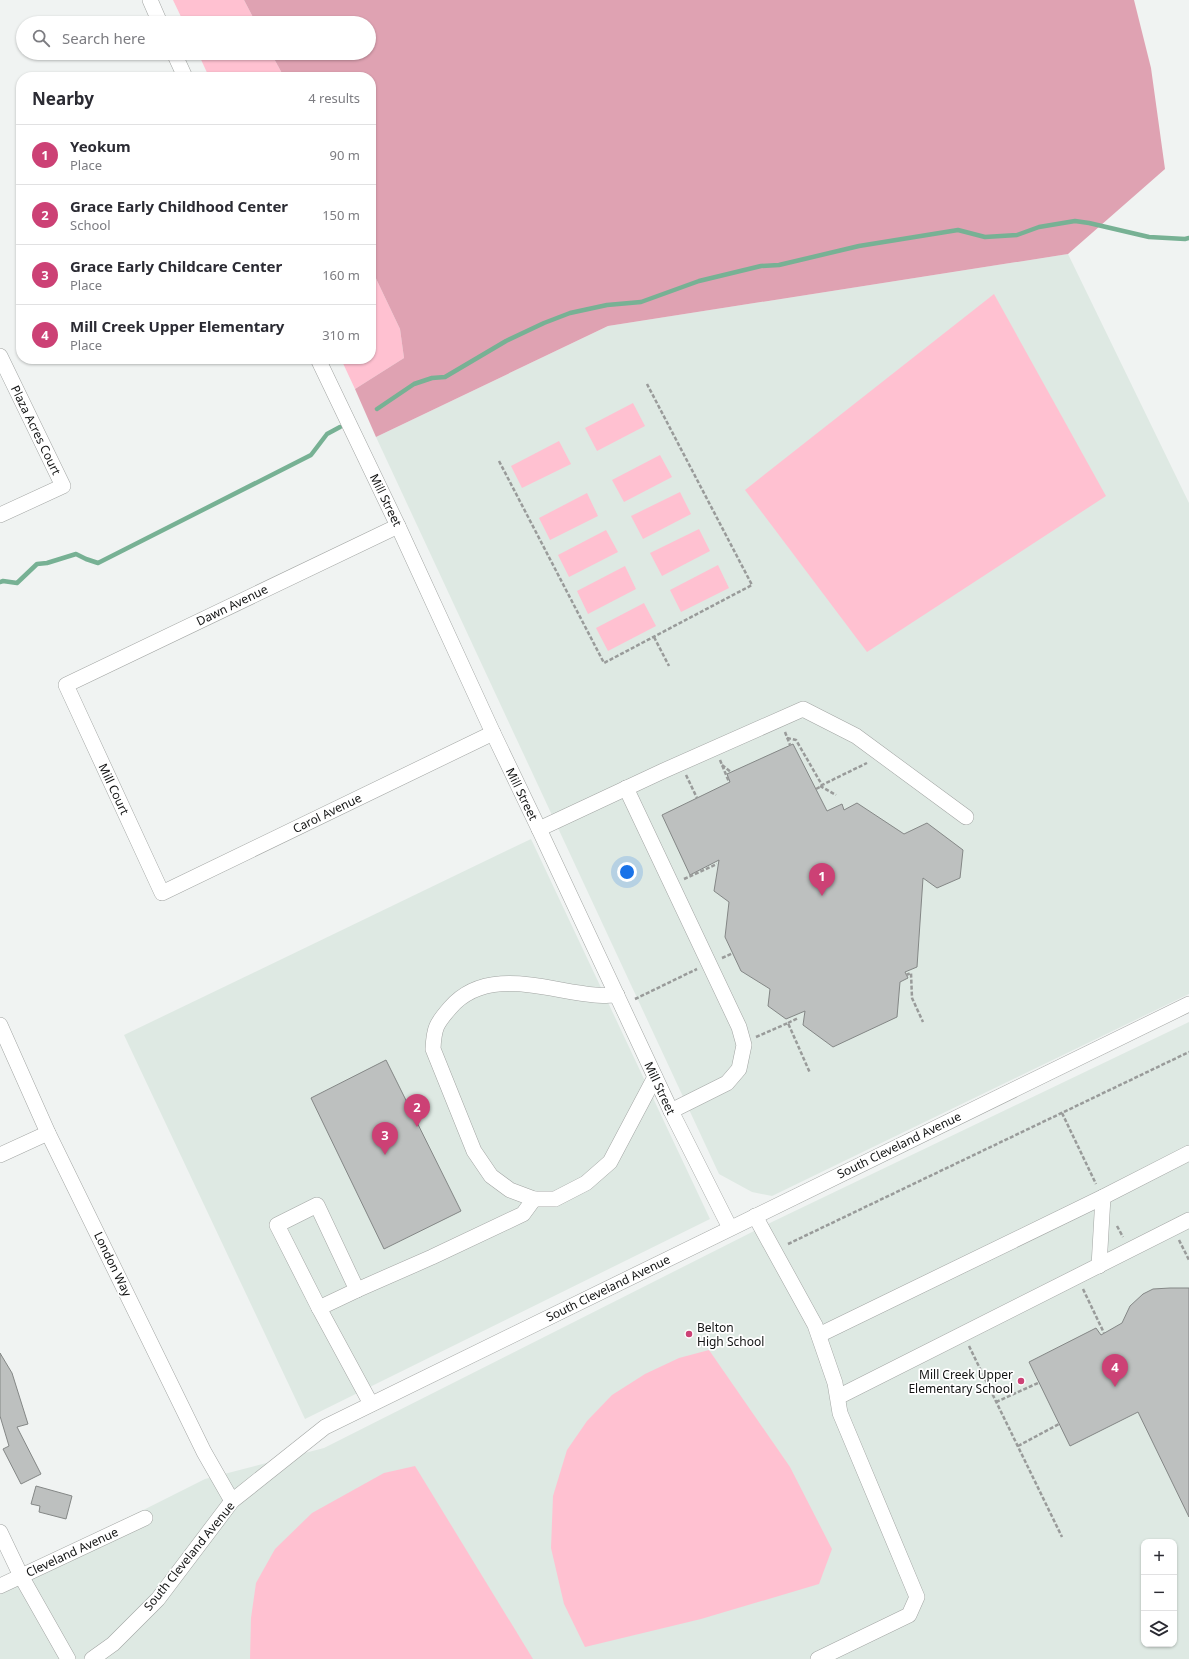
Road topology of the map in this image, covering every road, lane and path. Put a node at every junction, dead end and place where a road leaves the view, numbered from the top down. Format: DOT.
graph roads {
  1 [pos="150,0"];
  2 [pos="157,16"];
  3 [pos="177,60"];
  4 [pos="183,72"];
  5 [pos="0,356"];
  6 [pos="320,364"];
  7 [pos="647,384"];
  8 [pos="499,462"];
  9 [pos="0,515"];
  10 [pos="398,526"];
  11 [pos="654,637"];
  12 [pos="669,666"];
  13 [pos="66,685"];
  14 [pos="785,731"];
  15 [pos="493,734"];
  16 [pos="788,738"];
  17 [pos="790,745"];
  18 [pos="717,754"];
  19 [pos="867,763"];
  20 [pos="722,765"];
  21 [pos="684,771"];
  22 [pos="731,772"];
  23 [pos="729,782"];
  24 [pos="821,786"];
  25 [pos="626,788"];
  26 [pos="816,789"];
  27 [pos="836,795"];
  28 [pos="697,798"];
  29 [pos="966,817"];
  30 [pos="539,829"];
  31 [pos="717,864"];
  32 [pos="682,880"];
  33 [pos="162,893"];
  34 [pos="733,952"];
  35 [pos="718,960"];
  36 [pos="701,967"];
  37 [pos="906,975"];
  38 [pos="617,995"];
  39 [pos="634,999"];
  40 [pos="1189,1004"];
  41 [pos="798,1018"];
  42 [pos="923,1022"];
  43 [pos="788,1023"];
  44 [pos="0,1025"];
  45 [pos="754,1038"];
  46 [pos="1189,1052"];
  47 [pos="810,1073"];
  48 [pos="655,1077"];
  49 [pos="671,1111"];
  50 [pos="1062,1113"];
  51 [pos="48,1132"];
  52 [pos="1189,1153"];
  53 [pos="0,1155"];
  54 [pos="1099,1191"];
  55 [pos="534,1199"];
  56 [pos="755,1216"];
  57 [pos="1189,1220"];
  58 [pos="730,1228"];
  59 [pos="1178,1238"];
  60 [pos="788,1244"];
  61 [pos="1189,1260"];
  62 [pos="1099,1266"];
  63 [pos="1081,1285"];
  64 [pos="357,1290"];
  65 [pos="318,1308"];
  66 [pos="1104,1333"];
  67 [pos="818,1335"];
  68 [pos="967,1342"];
  69 [pos="1038,1383"];
  70 [pos="838,1397"];
  71 [pos="996,1402"];
  72 [pos="371,1404"];
  73 [pos="1059,1424"];
  74 [pos="1018,1446"];
  75 [pos="232,1501"];
  76 [pos="145,1518"];
  77 [pos="0,1532"];
  78 [pos="1062,1537"];
  79 [pos="21,1576"];
  80 [pos="0,1586"];
  81 [pos="68,1659"];
  82 [pos="92,1659"];
  83 [pos="818,1659"];
  1 -- 2 [label="street"];
  3 -- 4 [label="street"];
  5 -- 9 [label="street, Plaza Acres Court"];
  6 -- 10 [label="street, Mill Street"];
  7 -- 11 [label="path"];
  8 -- 11 [label="path"];
  10 -- 13 [label="street, Dawn Avenue"];
  10 -- 15 [label="street, Mill Street"];
  11 -- 12 [label="path"];
  13 -- 33 [label="street, Mill Court"];
  14 -- 16 [label="path"];
  15 -- 30 [label="street, Mill Street"];
  15 -- 33 [label="street, Carol Avenue"];
  16 -- 17 [label="path"];
  16 -- 24 [label="path"];
  18 -- 20 [label="path"];
  19 -- 24 [label="path"];
  20 -- 22 [label="path"];
  20 -- 23 [label="path"];
  21 -- 28 [label="path"];
  24 -- 26 [label="path"];
  24 -- 27 [label="path"];
  25 -- 29 [label="street"];
  25 -- 30 [label="street"];
  25 -- 49 [label="street"];
  30 -- 38 [label="street, Mill Street"];
  31 -- 32 [label="path"];
  34 -- 35 [label="path"];
  36 -- 39 [label="path"];
  37 -- 42 [label="path"];
  38 -- 48 [label="street, Mill Street"];
  38 -- 55 [label="street"];
  40 -- 56 [label="street, South Cleveland Avenue"];
  41 -- 43 [label="path"];
  43 -- 45 [label="path"];
  43 -- 47 [label="path"];
  44 -- 51 [label="street, London Way"];
  46 -- 50 [label="path"];
  48 -- 49 [label="street, Mill Street"];
  48 -- 55 [label="street"];
  49 -- 58 [label="street, Mill Street"];
  50 -- 54 [label="path"];
  50 -- 60 [label="path"];
  51 -- 53 [label="street"];
  51 -- 75 [label="street, London Way"];
  52 -- 54 [label="street"];
  54 -- 62 [label="street"];
  54 -- 67 [label="street"];
  55 -- 64 [label="street"];
  56 -- 58 [label="street, South Cleveland Avenue"];
  56 -- 67 [label="street"];
  57 -- 62 [label="street"];
  58 -- 72 [label="street, South Cleveland Avenue"];
  59 -- 61 [label="path"];
  62 -- 70 [label="street"];
  63 -- 66 [label="path"];
  64 -- 65 [label="street"];
  64 -- 65 [label="street"];
  65 -- 72 [label="street"];
  67 -- 70 [label="street"];
  68 -- 71 [label="path"];
  69 -- 71 [label="path"];
  70 -- 83 [label="street"];
  71 -- 74 [label="path"];
  72 -- 75 [label="street, South Cleveland Avenue"];
  73 -- 74 [label="path"];
  74 -- 78 [label="path"];
  75 -- 82 [label="street, South Cleveland Avenue"];
  76 -- 79 [label="street, Cleveland Avenue"];
  77 -- 79 [label="street"];
  79 -- 80 [label="street, Cleveland Avenue"];
  79 -- 81 [label="street"];
}
